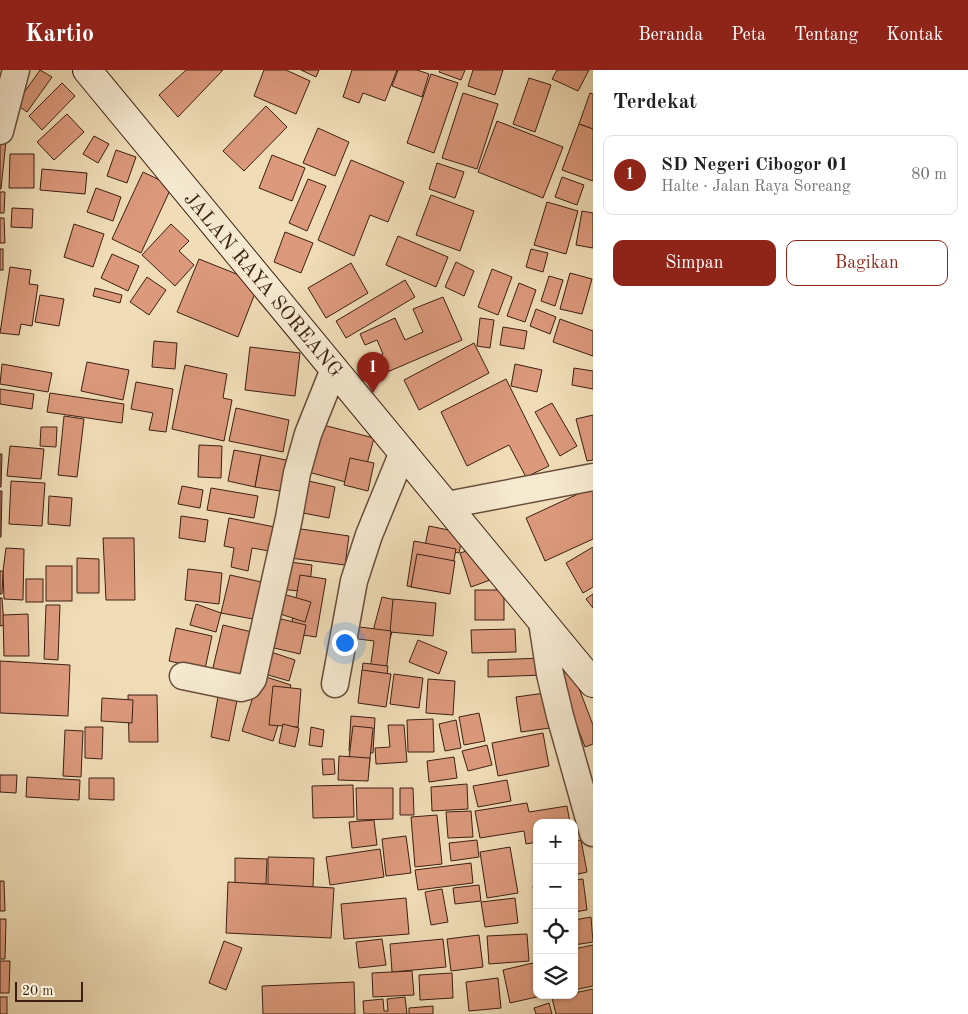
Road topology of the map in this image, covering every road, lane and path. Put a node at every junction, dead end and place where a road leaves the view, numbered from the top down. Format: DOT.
graph roads {
  1 [pos="16,70"];
  2 [pos="87,70"];
  3 [pos="0,131"];
  4 [pos="334,369"];
  5 [pos="403,452"];
  6 [pos="593,477"];
  7 [pos="447,504"];
  8 [pos="542,622"];
  9 [pos="183,676"];
  10 [pos="593,683"];
  11 [pos="335,684"];
  12 [pos="593,833"];
  1 -- 3 [label="street"];
  2 -- 4 [label="main road, JALAN RAYA SOREANG"];
  4 -- 5 [label="main road, JALAN RAYA SOREANG"];
  4 -- 9 [label="street"];
  5 -- 7 [label="main road, JALAN RAYA SOREANG"];
  5 -- 11 [label="street"];
  6 -- 7 [label="street"];
  7 -- 8 [label="main road, JALAN RAYA SOREANG"];
  8 -- 10 [label="main road, JALAN RAYA SOREANG"];
  8 -- 12 [label="street"];
}
